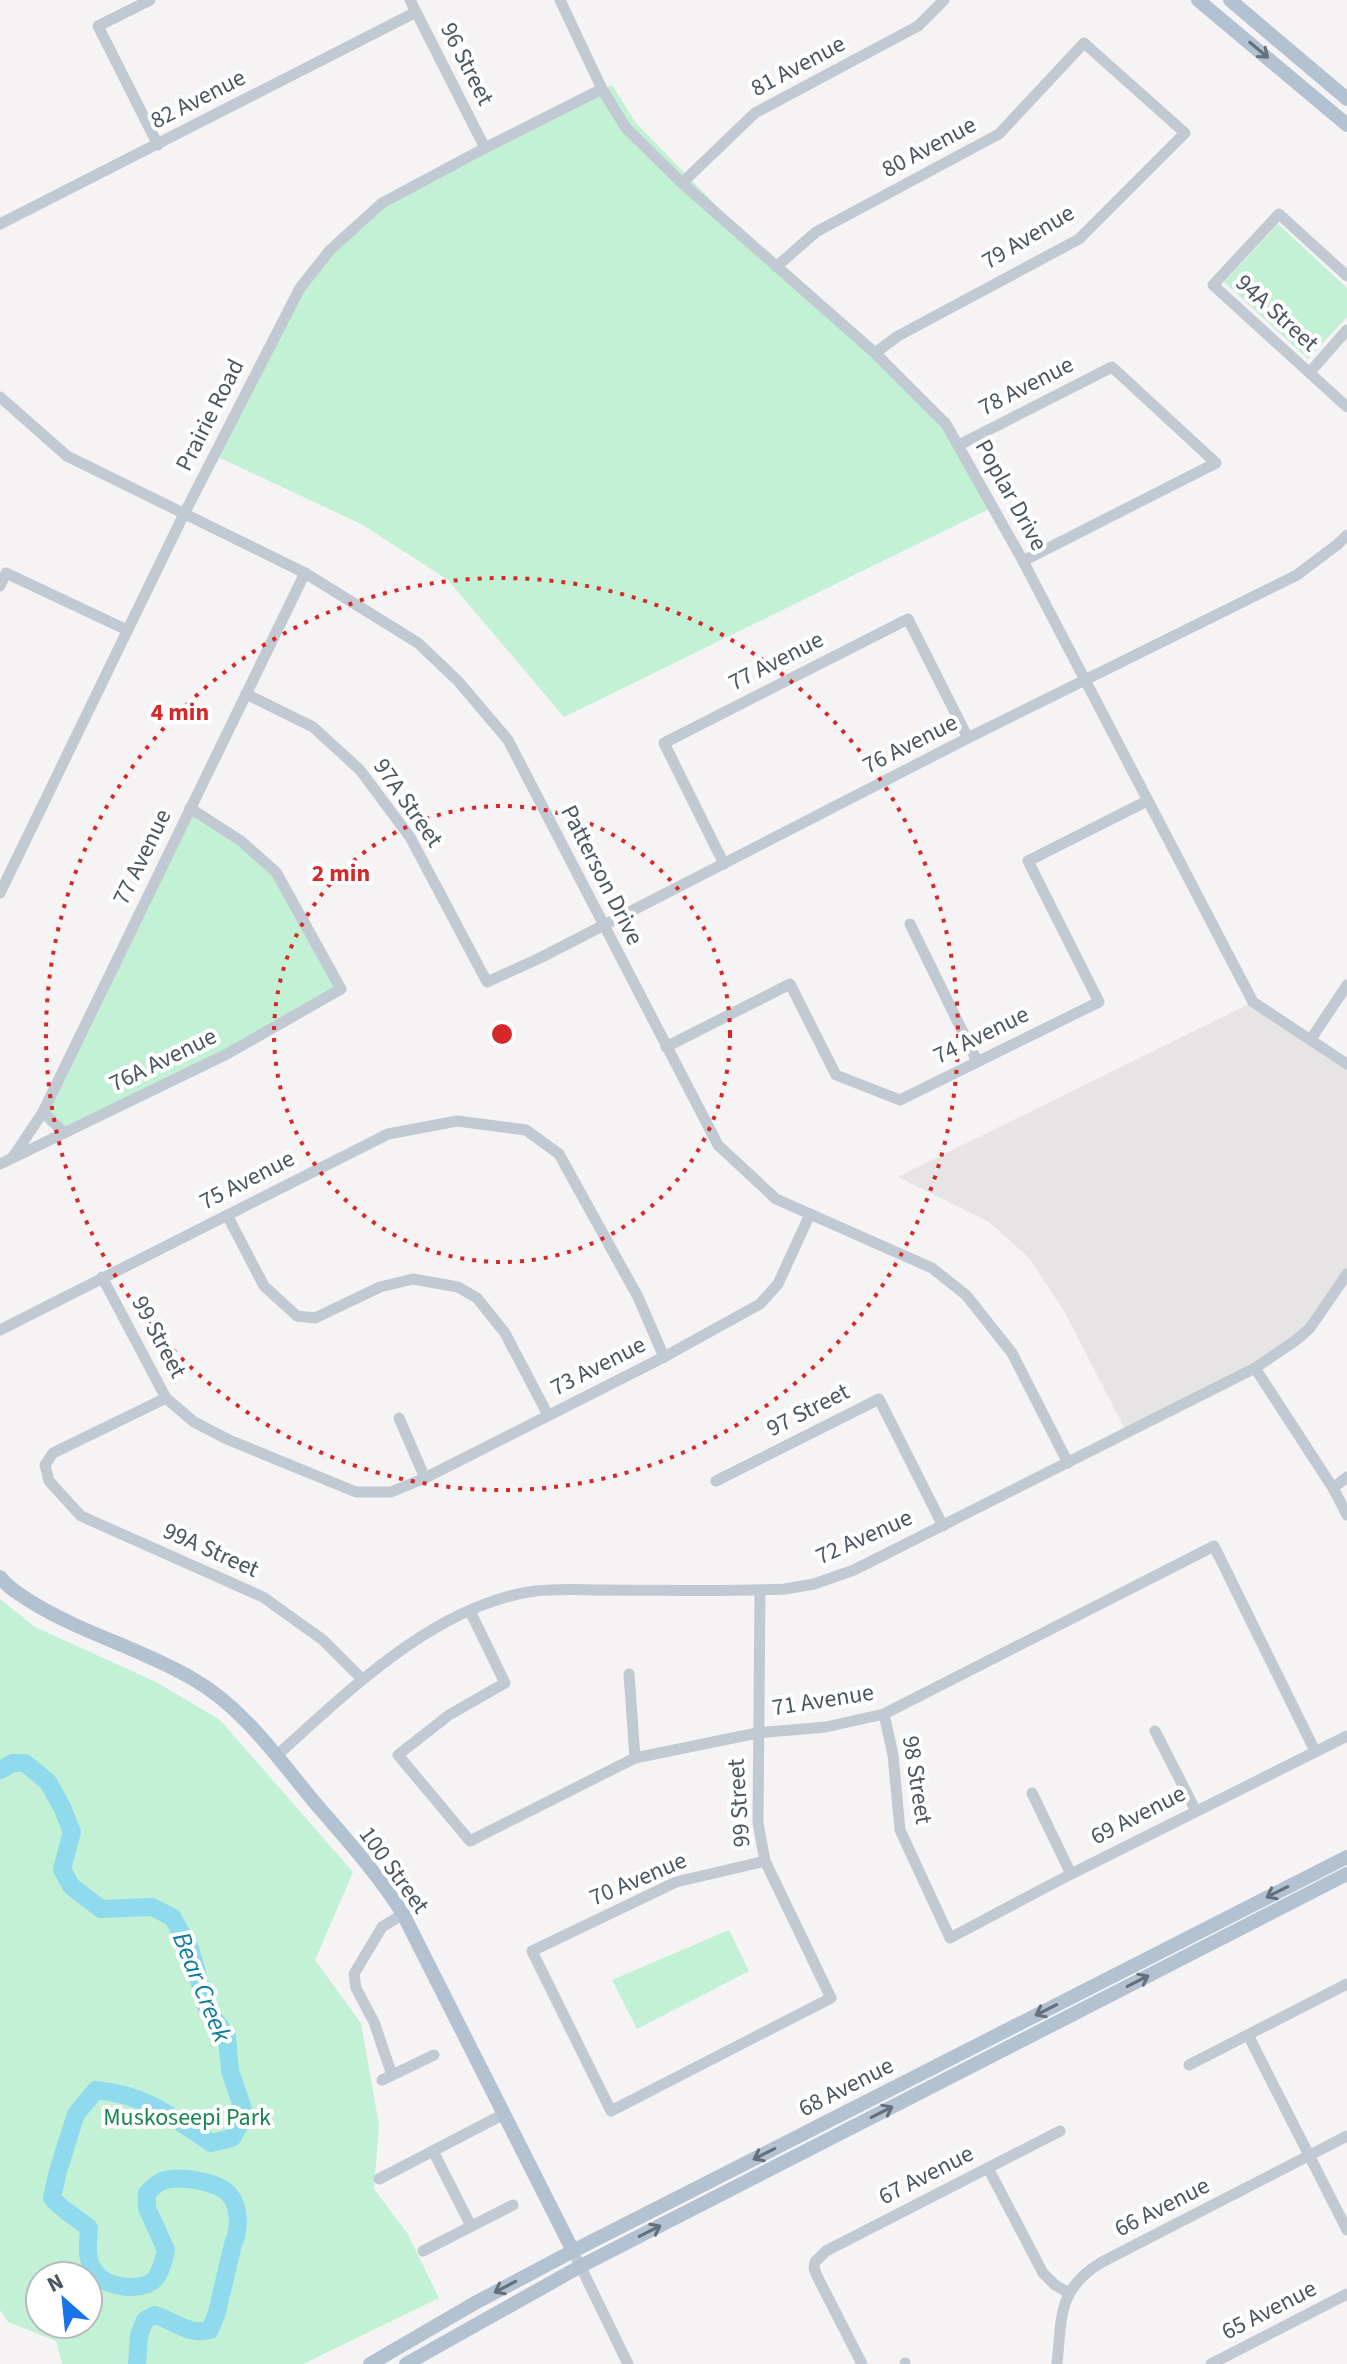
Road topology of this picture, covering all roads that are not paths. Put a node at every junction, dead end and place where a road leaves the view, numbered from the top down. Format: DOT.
graph roads {
  1 [pos="150,0"];
  2 [pos="410,0"];
  3 [pos="560,0"];
  4 [pos="944,0"];
  5 [pos="1198,0"];
  6 [pos="1230,0"];
  7 [pos="416,12"];
  8 [pos="1084,43"];
  9 [pos="602,89"];
  10 [pos="1347,99"];
  11 [pos="1347,125"];
  12 [pos="158,145"];
  13 [pos="485,148"];
  14 [pos="682,183"];
  15 [pos="0,224"];
  16 [pos="776,267"];
  17 [pos="1347,276"];
  18 [pos="1347,330"];
  19 [pos="875,353"];
  20 [pos="1310,372"];
  21 [pos="0,397"];
  22 [pos="1347,407"];
  23 [pos="959,445"];
  24 [pos="184,514"];
  25 [pos="1347,535"];
  26 [pos="1023,561"];
  27 [pos="305,573"];
  28 [pos="0,586"];
  29 [pos="127,630"];
  30 [pos="1085,680"];
  31 [pos="246,694"];
  32 [pos="968,738"];
  33 [pos="1147,801"];
  34 [pos="190,808"];
  35 [pos="724,864"];
  36 [pos="0,893"];
  37 [pos="910,924"];
  38 [pos="603,925"];
  39 [pos="487,982"];
  40 [pos="1347,985"];
  41 [pos="1311,1039"];
  42 [pos="666,1047"];
  43 [pos="977,1061"];
  44 [pos="1347,1064"];
  45 [pos="43,1112"];
  46 [pos="64,1133"];
  47 [pos="13,1157"];
  48 [pos="0,1164"];
  49 [pos="810,1214"];
  50 [pos="227,1215"];
  51 [pos="1347,1274"];
  52 [pos="102,1277"];
  53 [pos="0,1330"];
  54 [pos="664,1357"];
  55 [pos="1255,1368"];
  56 [pos="166,1398"];
  57 [pos="548,1415"];
  58 [pos="399,1418"];
  59 [pos="1068,1463"];
  60 [pos="1347,1477"];
  61 [pos="425,1478"];
  62 [pos="716,1481"];
  63 [pos="1333,1488"];
  64 [pos="356,1492"];
  65 [pos="1347,1515"];
  66 [pos="943,1526"];
  67 [pos="0,1577"];
  68 [pos="760,1590"];
  69 [pos="470,1611"];
  70 [pos="629,1674"];
  71 [pos="362,1679"];
  72 [pos="884,1714"];
  73 [pos="1155,1731"];
  74 [pos="757,1733"];
  75 [pos="1347,1736"];
  76 [pos="1315,1751"];
  77 [pos="276,1756"];
  78 [pos="635,1758"];
  79 [pos="1032,1793"];
  80 [pos="1196,1811"];
  81 [pos="1347,1857"];
  82 [pos="765,1861"];
  83 [pos="1071,1874"];
  84 [pos="1347,1874"];
  85 [pos="403,1914"];
  86 [pos="950,1938"];
  87 [pos="1347,1984"];
  88 [pos="1248,2035"];
  89 [pos="434,2055"];
  90 [pos="1189,2065"];
  91 [pos="611,2111"];
  92 [pos="504,2114"];
  93 [pos="1060,2131"];
  94 [pos="1347,2136"];
  95 [pos="433,2151"];
  96 [pos="1309,2156"];
  97 [pos="988,2168"];
  98 [pos="379,2179"];
  99 [pos="513,2205"];
  100 [pos="471,2226"];
  101 [pos="1347,2230"];
  102 [pos="423,2251"];
  103 [pos="573,2251"];
  104 [pos="581,2266"];
  105 [pos="1069,2293"];
  106 [pos="1347,2294"];
  107 [pos="370,2364"];
  108 [pos="406,2364"];
  109 [pos="628,2364"];
  110 [pos="862,2364"];
  111 [pos="1057,2364"];
  112 [pos="1211,2364"];
  1 -- 12 [label="street"];
  2 -- 7 [label="street, 96 Street"];
  3 -- 9 [label="street, Poplar Drive"];
  4 -- 14 [label="street, 81 Avenue"];
  5 -- 11 [label="main road, one-way"];
  6 -- 10 [label="main road"];
  7 -- 12 [label="street, 82 Avenue"];
  7 -- 13 [label="street, 96 Street"];
  8 -- 16 [label="street, 80 Avenue"];
  8 -- 19 [label="street, 79 Avenue"];
  9 -- 13 [label="street, Prairie Road"];
  9 -- 14 [label="street, Poplar Drive"];
  12 -- 15 [label="street, 82 Avenue"];
  13 -- 24 [label="street, Prairie Road"];
  14 -- 16 [label="street, Poplar Drive"];
  16 -- 19 [label="street, Poplar Drive"];
  17 -- 20 [label="street, 94A Street"];
  18 -- 20 [label="street"];
  19 -- 23 [label="street, Poplar Drive"];
  20 -- 22 [label="street, 94A Street"];
  21 -- 24 [label="street, Patterson Drive"];
  23 -- 26 [label="street, Poplar Drive"];
  23 -- 26 [label="street, 78 Avenue"];
  24 -- 27 [label="street, Patterson Drive"];
  24 -- 29 [label="street, Prairie Road"];
  25 -- 30 [label="street, 76 Avenue"];
  26 -- 30 [label="street, Poplar Drive"];
  27 -- 31 [label="street, 77 Avenue"];
  27 -- 38 [label="street, Patterson Drive"];
  28 -- 29 [label="street"];
  29 -- 36 [label="street, Prairie Road"];
  30 -- 32 [label="street, 76 Avenue"];
  30 -- 33 [label="street, Poplar Drive"];
  31 -- 34 [label="street, 77 Avenue"];
  31 -- 39 [label="street, 97A Street"];
  32 -- 35 [label="street, 76 Avenue"];
  32 -- 35 [label="street, 77 Avenue"];
  33 -- 41 [label="street, Poplar Drive"];
  33 -- 43 [label="street, 74 Avenue"];
  34 -- 45 [label="street, 77 Avenue"];
  34 -- 46 [label="street, 76A Avenue"];
  35 -- 38 [label="street, 76 Avenue"];
  37 -- 43 [label="street"];
  38 -- 39 [label="street, 76 Avenue"];
  38 -- 42 [label="street, Patterson Drive"];
  40 -- 41 [label="street"];
  41 -- 44 [label="street, Poplar Drive"];
  42 -- 43 [label="street, 74 Avenue"];
  42 -- 49 [label="street, Patterson Drive"];
  45 -- 46 [label="street"];
  45 -- 47 [label="street, 77 Avenue"];
  46 -- 47 [label="street, 76A Avenue"];
  47 -- 48 [label="street, 76A Avenue"];
  49 -- 54 [label="street, 73 Avenue"];
  49 -- 59 [label="street, Patterson Drive"];
  50 -- 52 [label="street, 75 Avenue"];
  50 -- 54 [label="street, 75 Avenue"];
  50 -- 57 [label="street"];
  51 -- 55 [label="street, 72 Avenue"];
  52 -- 53 [label="street, 75 Avenue"];
  52 -- 56 [label="street, 99 Street"];
  54 -- 57 [label="street, 73 Avenue"];
  55 -- 59 [label="street, 72 Avenue"];
  55 -- 63 [label="street"];
  56 -- 64 [label="street, 99 Street"];
  56 -- 71 [label="street, 99A Street"];
  57 -- 61 [label="street, 73 Avenue"];
  58 -- 61 [label="street"];
  59 -- 66 [label="street, 72 Avenue"];
  60 -- 63 [label="street"];
  61 -- 64 [label="street, 73 Avenue"];
  62 -- 66 [label="street, 97 Street"];
  63 -- 65 [label="street"];
  66 -- 68 [label="street, 72 Avenue"];
  67 -- 77 [label="main road, 100 Street"];
  68 -- 69 [label="street, 72 Avenue"];
  68 -- 74 [label="street, 99 Street"];
  69 -- 71 [label="street, 72 Avenue"];
  69 -- 78 [label="street, 71 Avenue"];
  70 -- 78 [label="street"];
  71 -- 77 [label="street, 72 Avenue"];
  72 -- 74 [label="street, 71 Avenue"];
  72 -- 76 [label="street, 71 Avenue"];
  72 -- 86 [label="street, 98 Street"];
  73 -- 80 [label="street"];
  74 -- 78 [label="street, 71 Avenue"];
  74 -- 82 [label="street, 99 Street"];
  75 -- 76 [label="street, 69 Avenue"];
  76 -- 80 [label="street, 69 Avenue"];
  77 -- 85 [label="main road, 100 Street"];
  79 -- 83 [label="street"];
  80 -- 83 [label="street, 69 Avenue"];
  81 -- 103 [label="main road, 68 Avenue, one-way"];
  82 -- 91 [label="street, 99 Street"];
  82 -- 91 [label="street, 70 Avenue"];
  83 -- 86 [label="street, 69 Avenue"];
  104 -- 84 [label="main road, 68 Avenue, one-way"];
  85 -- 89 [label="street"];
  85 -- 92 [label="main road, 100 Street"];
  87 -- 88 [label="street"];
  88 -- 90 [label="street"];
  88 -- 96 [label="street"];
  92 -- 95 [label="street"];
  92 -- 103 [label="main road, 100 Street"];
  93 -- 97 [label="street, 67 Avenue"];
  94 -- 96 [label="street, 66 Avenue"];
  95 -- 98 [label="street"];
  95 -- 100 [label="street"];
  96 -- 101 [label="street"];
  96 -- 105 [label="street, 66 Avenue"];
  97 -- 105 [label="street"];
  97 -- 110 [label="street, 67 Avenue"];
  99 -- 100 [label="street"];
  100 -- 102 [label="street"];
  103 -- 104 [label="street, 100 Street"];
  103 -- 107 [label="main road, 68 Avenue, one-way"];
  104 -- 108 [label="main road, 68 Avenue"];
  104 -- 109 [label="street, 100 Street"];
  105 -- 111 [label="street"];
  106 -- 112 [label="street, 65 Avenue"];
}
